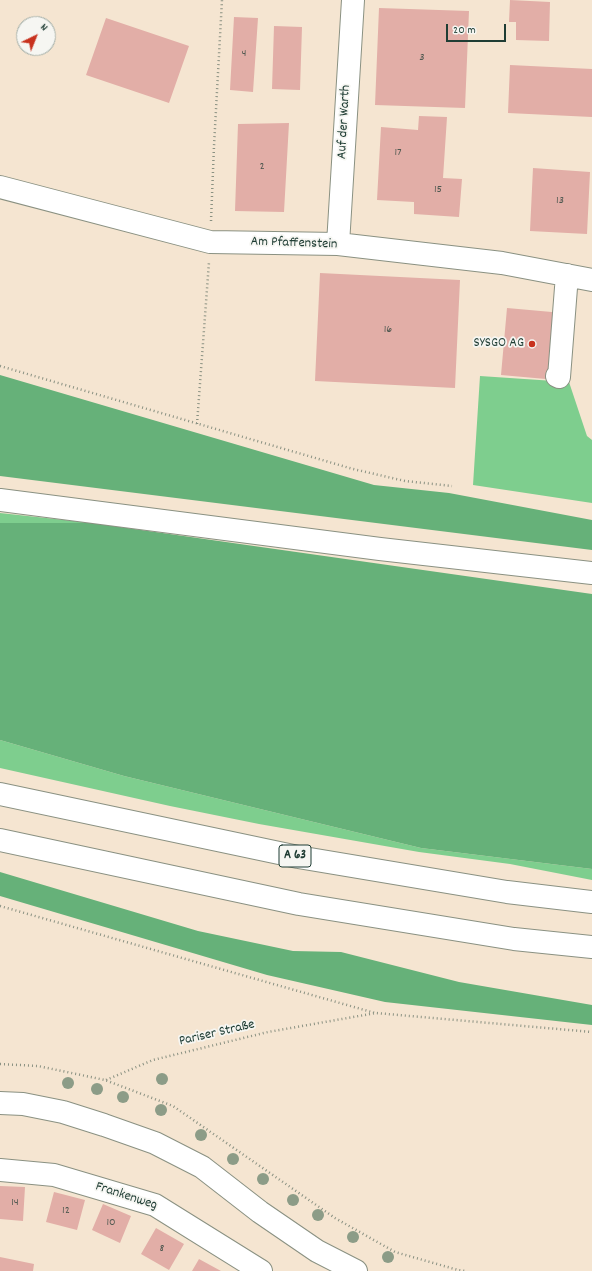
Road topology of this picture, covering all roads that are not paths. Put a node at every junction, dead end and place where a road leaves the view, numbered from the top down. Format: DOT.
graph roads {
  1 [pos="352,0"];
  2 [pos="0,187"];
  3 [pos="338,244"];
  4 [pos="567,275"];
  5 [pos="592,280"];
  6 [pos="557,376"];
  7 [pos="0,500"];
  8 [pos="592,573"];
  9 [pos="0,794"];
  10 [pos="0,840"];
  11 [pos="592,902"];
  12 [pos="592,946"];
  13 [pos="0,1103"];
  14 [pos="0,1170"];
  15 [pos="261,1271"];
  16 [pos="356,1271"];
  1 -- 3 [label="main road, Auf der Warth"];
  2 -- 3 [label="main road, Am Pfaffenstein"];
  3 -- 4 [label="main road, Am Pfaffenstein"];
  4 -- 5 [label="main road, Am Pfaffenstein"];
  4 -- 6 [label="main road"];
  7 -- 8 [label="main road"];
  9 -- 11 [label="main road, A 63"];
  10 -- 12 [label="main road"];
  13 -- 16 [label="main road"];
  14 -- 15 [label="main road, Frankenweg"];
}
